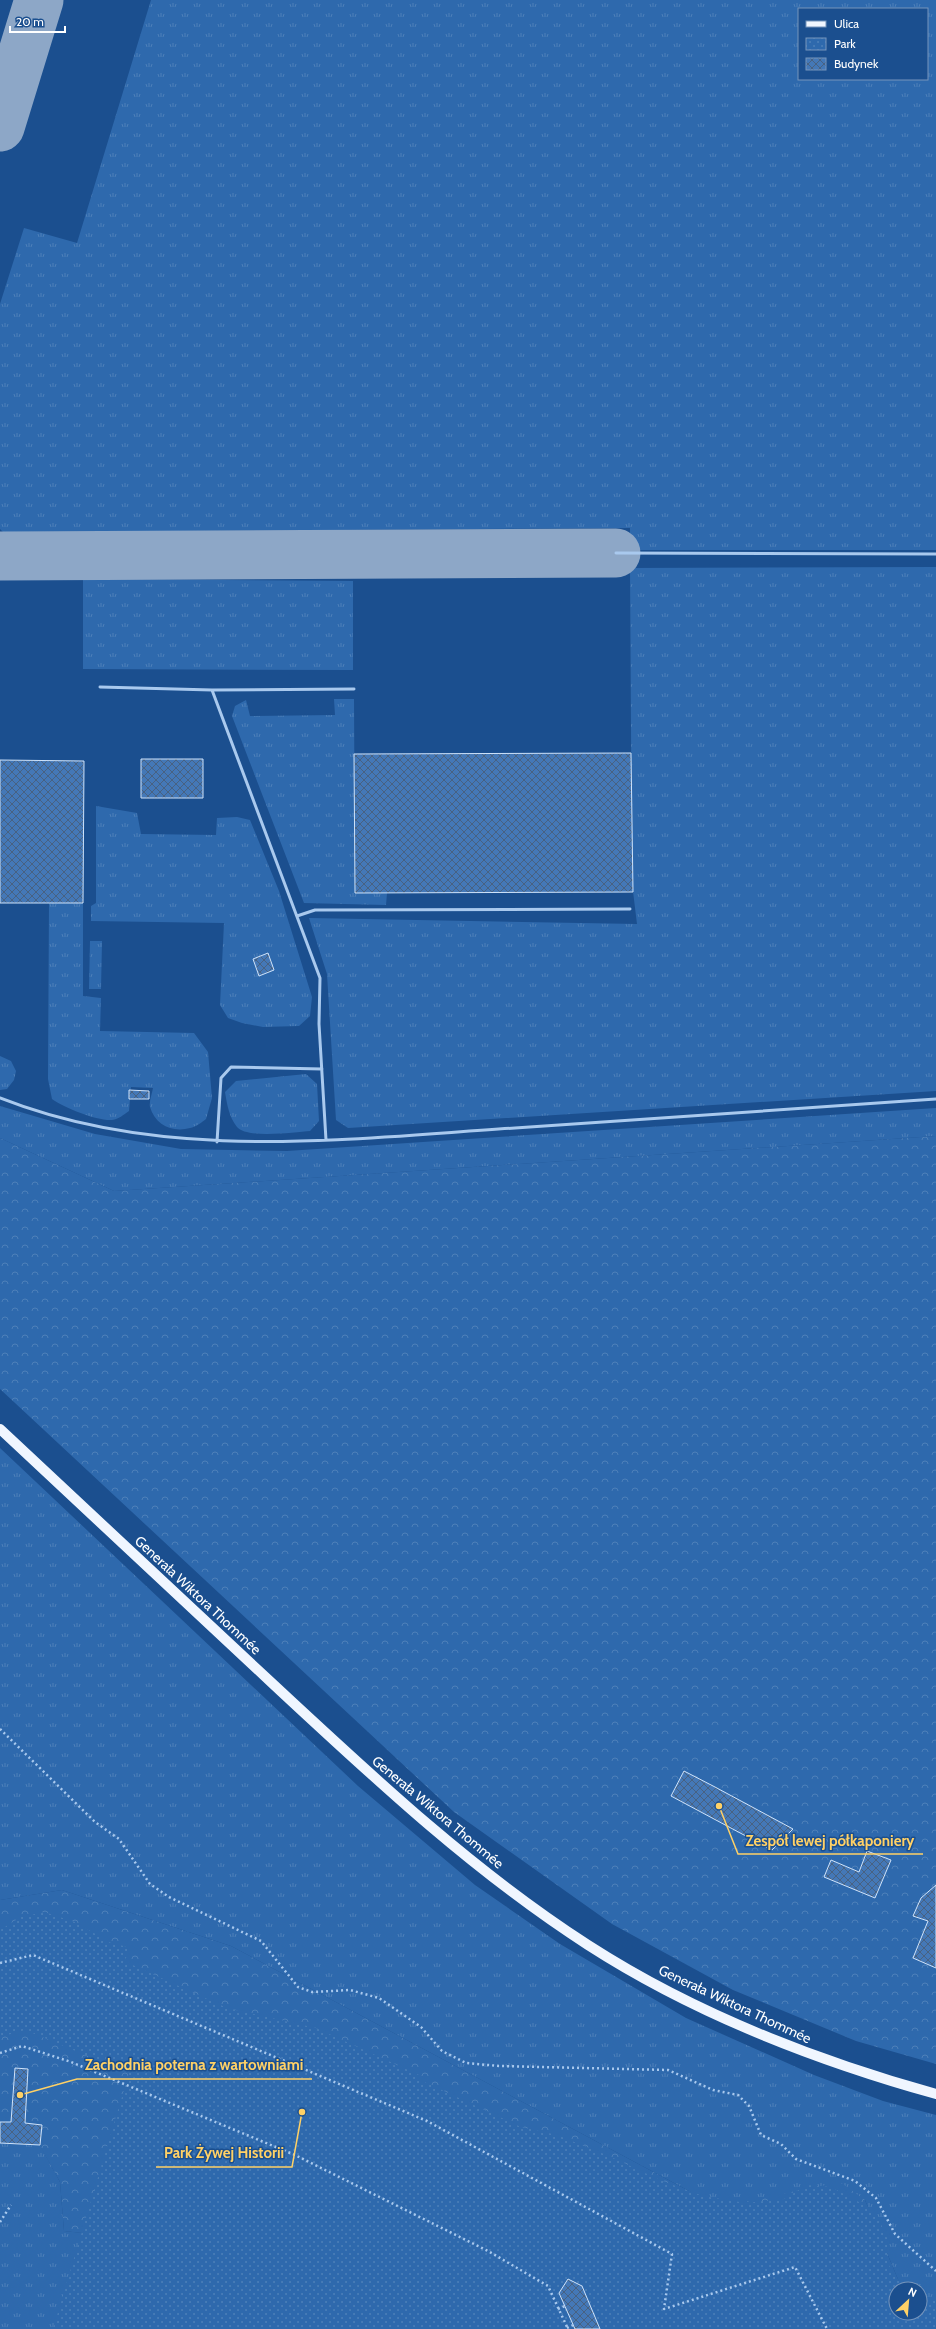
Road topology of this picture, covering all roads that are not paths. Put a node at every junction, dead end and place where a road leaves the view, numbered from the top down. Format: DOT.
graph roads {
  1 [pos="616,552"];
  2 [pos="936,554"];
  3 [pos="100,687"];
  4 [pos="354,689"];
  5 [pos="212,690"];
  6 [pos="630,909"];
  7 [pos="297,916"];
  8 [pos="322,1069"];
  9 [pos="0,1098"];
  10 [pos="936,1099"];
  11 [pos="326,1140"];
  12 [pos="217,1142"];
  13 [pos="0,1429"];
  14 [pos="936,2094"];
  1 -- 2 [label="lane"];
  3 -- 5 [label="lane"];
  4 -- 5 [label="lane"];
  5 -- 7 [label="lane"];
  6 -- 7 [label="lane"];
  7 -- 8 [label="lane"];
  8 -- 11 [label="lane"];
  8 -- 12 [label="lane"];
  9 -- 12 [label="lane"];
  10 -- 11 [label="lane"];
  11 -- 12 [label="lane"];
  13 -- 14 [label="main road, Generała Wiktora Thommée"];
}
